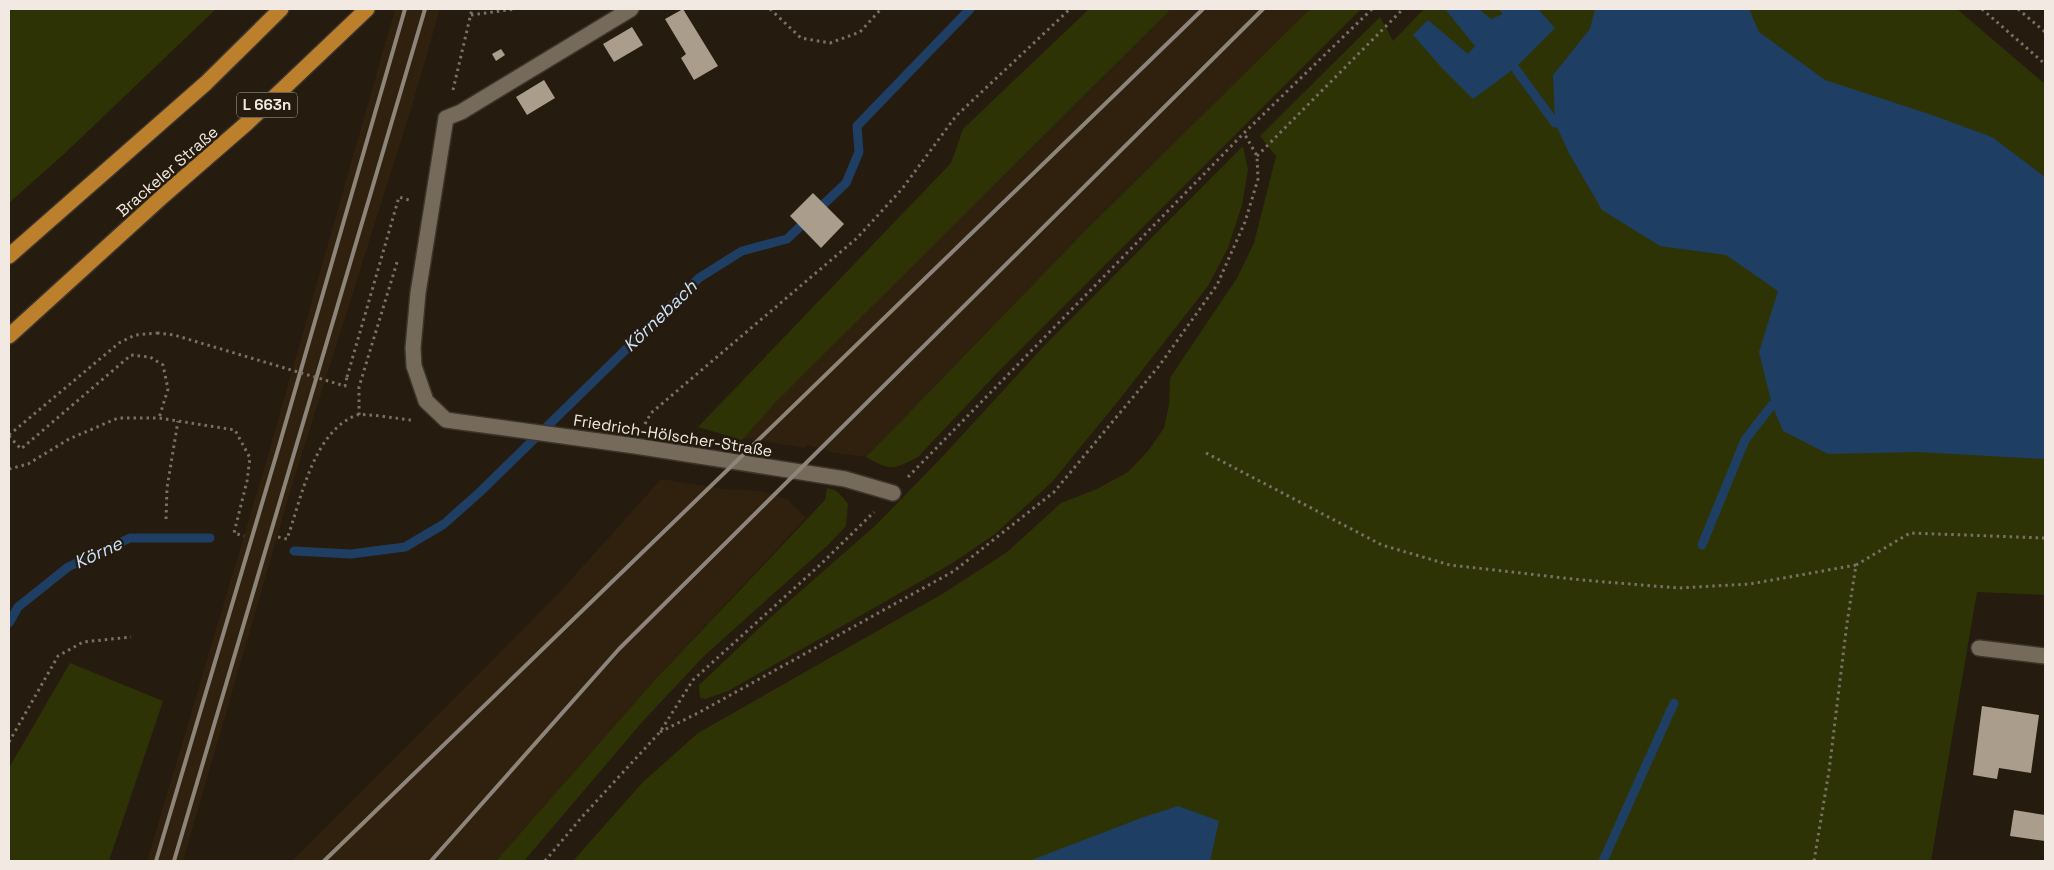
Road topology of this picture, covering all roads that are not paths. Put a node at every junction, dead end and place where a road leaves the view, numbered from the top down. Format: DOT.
graph roads {
  1 [pos="281,9"];
  2 [pos="367,9"];
  3 [pos="632,9"];
  4 [pos="12,253"];
  5 [pos="9,336"];
  6 [pos="893,493"];
  7 [pos="1978,648"];
  8 [pos="2045,656"];
  1 -- 4 [label="highway"];
  2 -- 5 [label="highway, Brackeler Straße / L 663n"];
  3 -- 6 [label="street, Friedrich-Hölscher-Straße"];
  7 -- 8 [label="street"];
}
